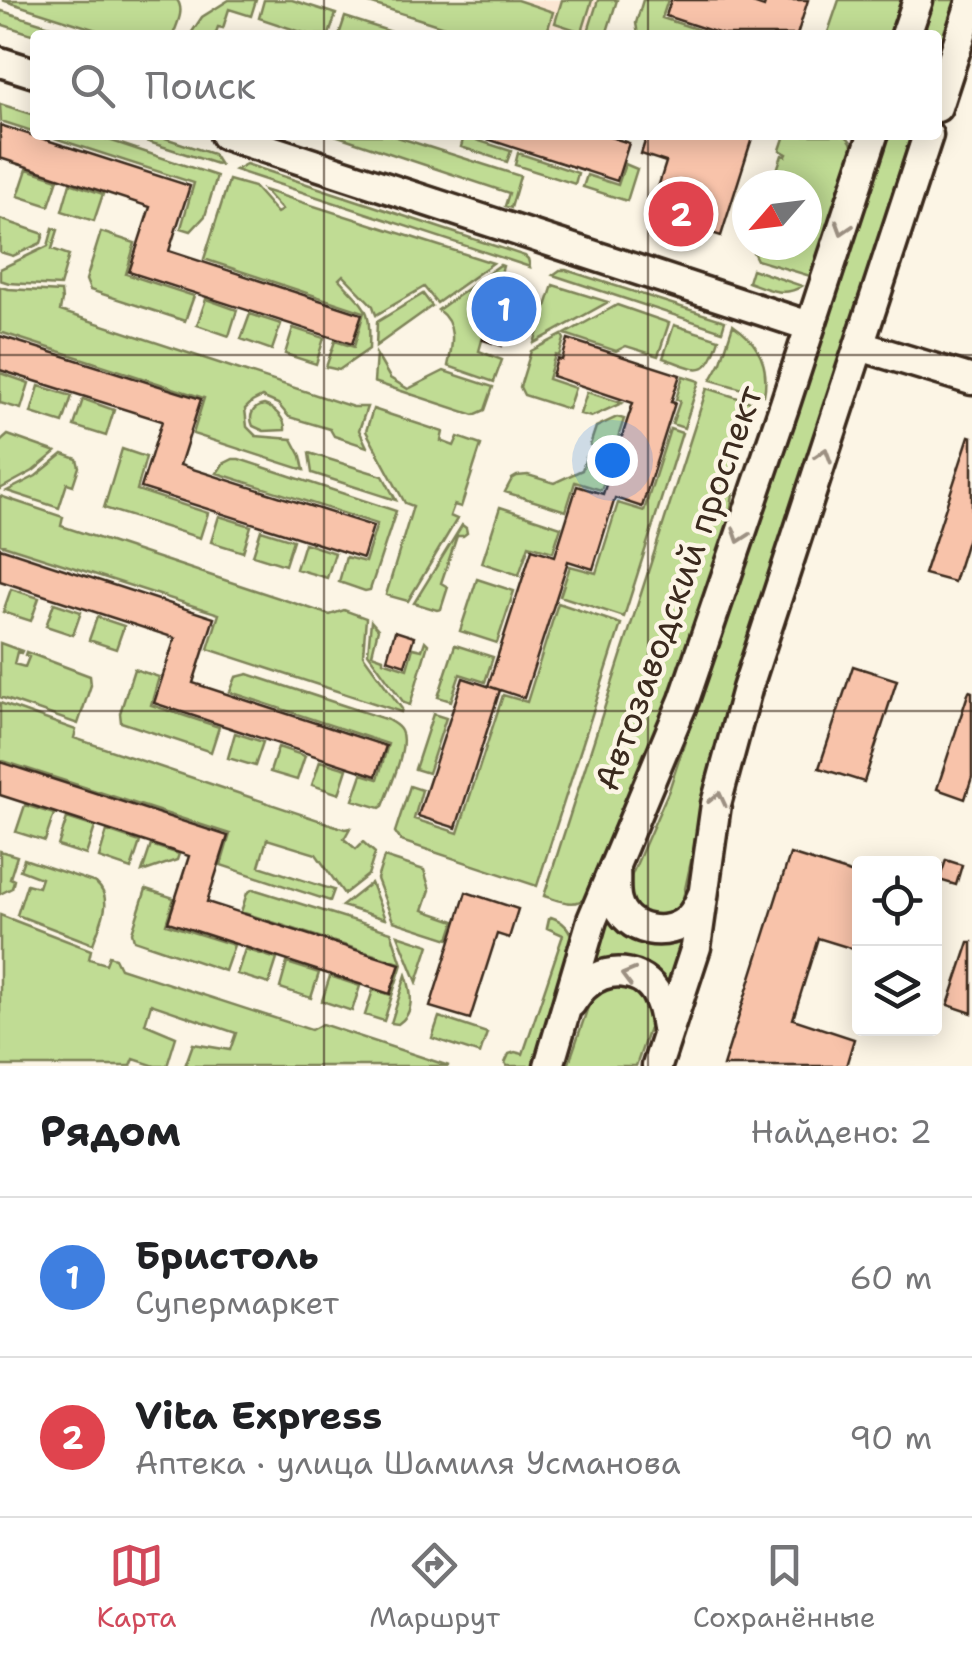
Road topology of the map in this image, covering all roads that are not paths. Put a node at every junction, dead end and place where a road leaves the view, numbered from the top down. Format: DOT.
graph roads {
  1 [pos="918,0"];
  2 [pos="972,0"];
  3 [pos="908,30"];
  4 [pos="0,62"];
  5 [pos="30,72"];
  6 [pos="942,92"];
  7 [pos="239,140"];
  8 [pos="871,140"];
  9 [pos="926,140"];
  10 [pos="810,326"];
  11 [pos="860,346"];
  12 [pos="972,380"];
  13 [pos="615,864"];
  14 [pos="703,895"];
  15 [pos="566,1009"];
  16 [pos="667,1035"];
  17 [pos="549,1066"];
  18 [pos="656,1066"];
  1 -- 3 [label="street"];
  2 -- 6 [label="street"];
  4 -- 5 [label="street"];
  7 -- 10 [label="street"];
  8 -- 10 [label="street, Автозаводский проспект, one-way"];
  9 -- 11 [label="street"];
  10 -- 13 [label="street, Автозаводский проспект, one-way"];
  11 -- 12 [label="street"];
  14 -- 11 [label="street, one-way"];
  13 -- 14 [label="street"];
  13 -- 15 [label="street, Автозаводский проспект"];
  14 -- 16 [label="street"];
  16 -- 15 [label="street, one-way"];
  15 -- 17 [label="street, Автозаводский проспект"];
  16 -- 18 [label="street"];
}
